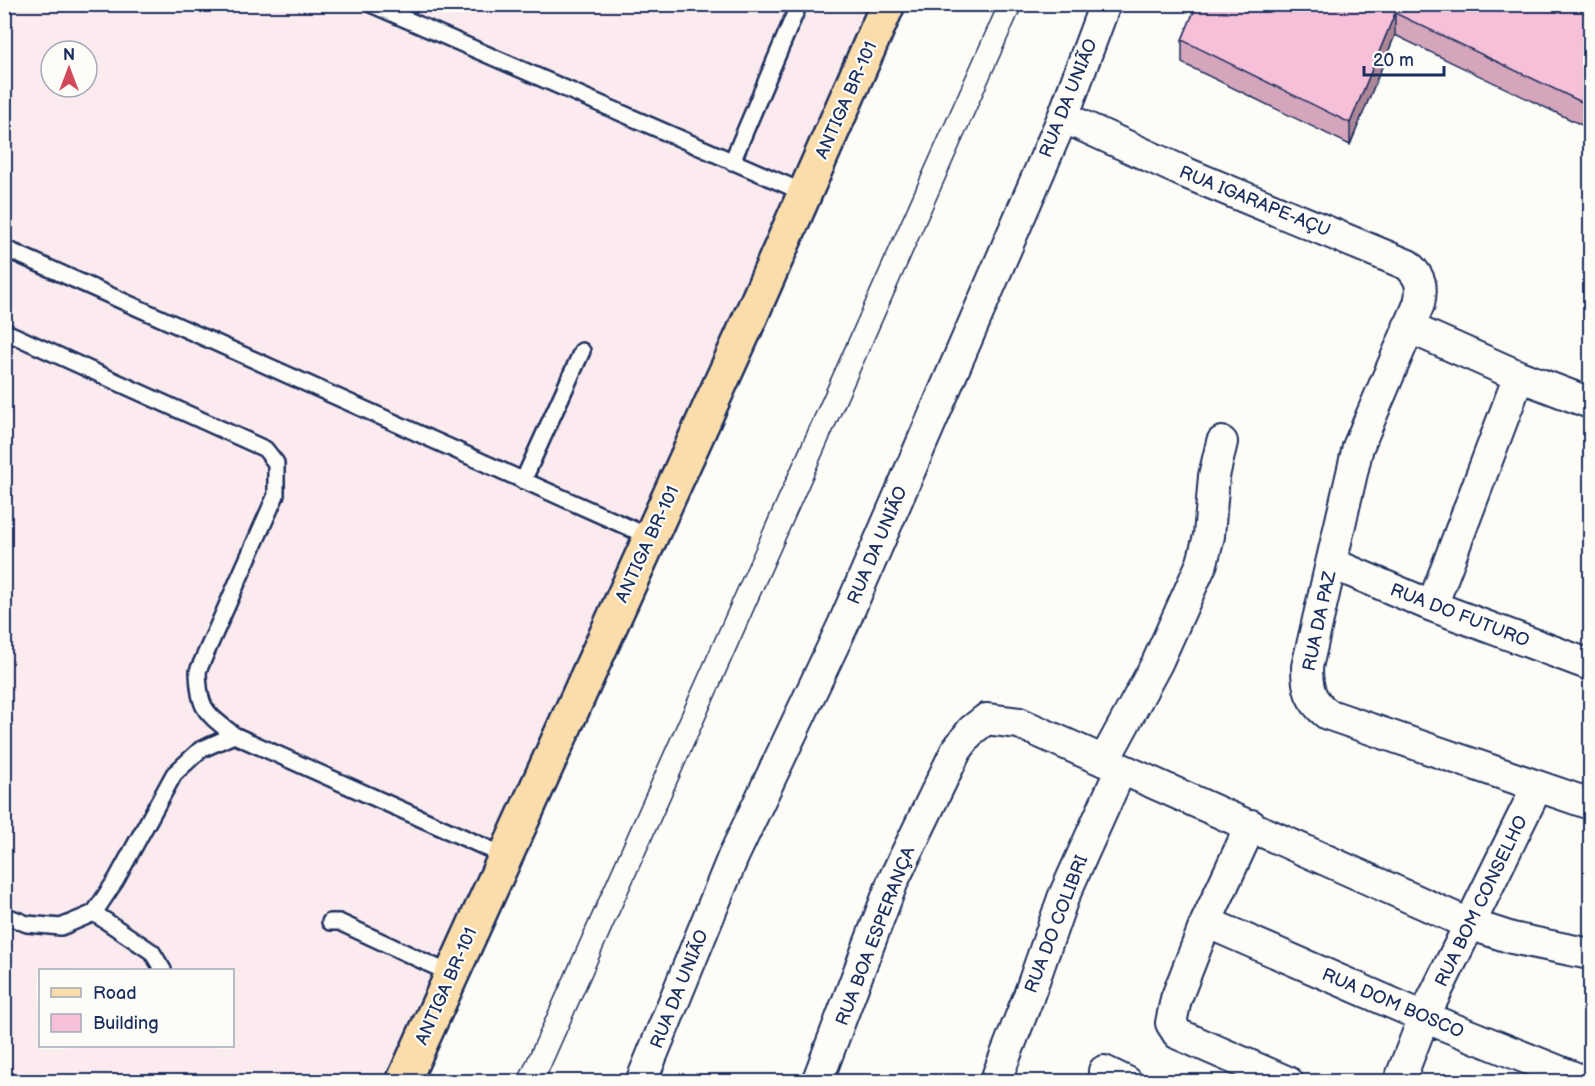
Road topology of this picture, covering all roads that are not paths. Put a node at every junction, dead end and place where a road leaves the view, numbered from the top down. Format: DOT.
graph roads {
  1 [pos="370,4"];
  2 [pos="799,4"];
  3 [pos="888,4"];
  4 [pos="1105,4"];
  5 [pos="1063,117"];
  6 [pos="732,162"];
  7 [pos="805,193"];
  8 [pos="4,248"];
  9 [pos="1413,315"];
  10 [pos="4,331"];
  11 [pos="582,351"];
  12 [pos="1519,376"];
  13 [pos="1590,403"];
  14 [pos="1222,442"];
  15 [pos="523,481"];
  16 [pos="651,537"];
  17 [pos="1331,563"];
  18 [pos="1432,606"];
  19 [pos="1590,665"];
  20 [pos="234,735"];
  21 [pos="1112,765"];
  22 [pos="1537,787"];
  23 [pos="1590,804"];
  24 [pos="1251,825"];
  25 [pos="505,856"];
  26 [pos="94,913"];
  27 [pos="4,915"];
  28 [pos="330,922"];
  29 [pos="1206,922"];
  30 [pos="1469,924"];
  31 [pos="1590,954"];
  32 [pos="162,969"];
  33 [pos="451,974"];
  34 [pos="1424,1017"];
  35 [pos="646,1080"];
  36 [pos="1581,1080"];
  37 [pos="403,1082"];
  38 [pos="817,1082"];
  39 [pos="995,1082"];
  40 [pos="1288,1082"];
  41 [pos="1399,1082"];
  1 -- 6 [label="lane"];
  2 -- 6 [label="lane"];
  3 -- 7 [label="main road, ANTIGA BR-101"];
  4 -- 5 [label="street, RUA DA UNIÃO"];
  5 -- 9 [label="street, RUA IGARAPE-AÇU"];
  5 -- 35 [label="street, RUA DA UNIÃO"];
  6 -- 7 [label="lane"];
  7 -- 16 [label="main road, ANTIGA BR-101"];
  8 -- 15 [label="lane"];
  9 -- 12 [label="street"];
  9 -- 17 [label="street, RUA DA PAZ"];
  10 -- 20 [label="lane"];
  11 -- 15 [label="lane"];
  12 -- 13 [label="street"];
  12 -- 18 [label="street"];
  14 -- 21 [label="street"];
  15 -- 16 [label="lane"];
  16 -- 25 [label="main road, ANTIGA BR-101"];
  17 -- 18 [label="street, RUA DO FUTURO"];
  17 -- 22 [label="street, RUA DA PAZ"];
  18 -- 19 [label="street, RUA DO FUTURO"];
  20 -- 25 [label="lane"];
  20 -- 26 [label="lane"];
  21 -- 24 [label="street, RUA BOA ESPERANÇA"];
  21 -- 38 [label="street, RUA BOA ESPERANÇA"];
  21 -- 39 [label="street, RUA DO COLIBRI"];
  22 -- 23 [label="street, RUA DA PAZ"];
  22 -- 30 [label="street, RUA BOM CONSELHO"];
  24 -- 29 [label="street"];
  24 -- 30 [label="street"];
  25 -- 33 [label="main road, ANTIGA BR-101"];
  26 -- 27 [label="lane"];
  26 -- 32 [label="lane"];
  28 -- 33 [label="lane"];
  29 -- 34 [label="street, RUA DOM BOSCO"];
  29 -- 40 [label="street"];
  30 -- 31 [label="street"];
  30 -- 34 [label="street, RUA BOM CONSELHO"];
  33 -- 37 [label="main road, ANTIGA BR-101"];
  34 -- 36 [label="street, RUA DOM BOSCO"];
  34 -- 41 [label="street, RUA BOM CONSELHO"];
}
